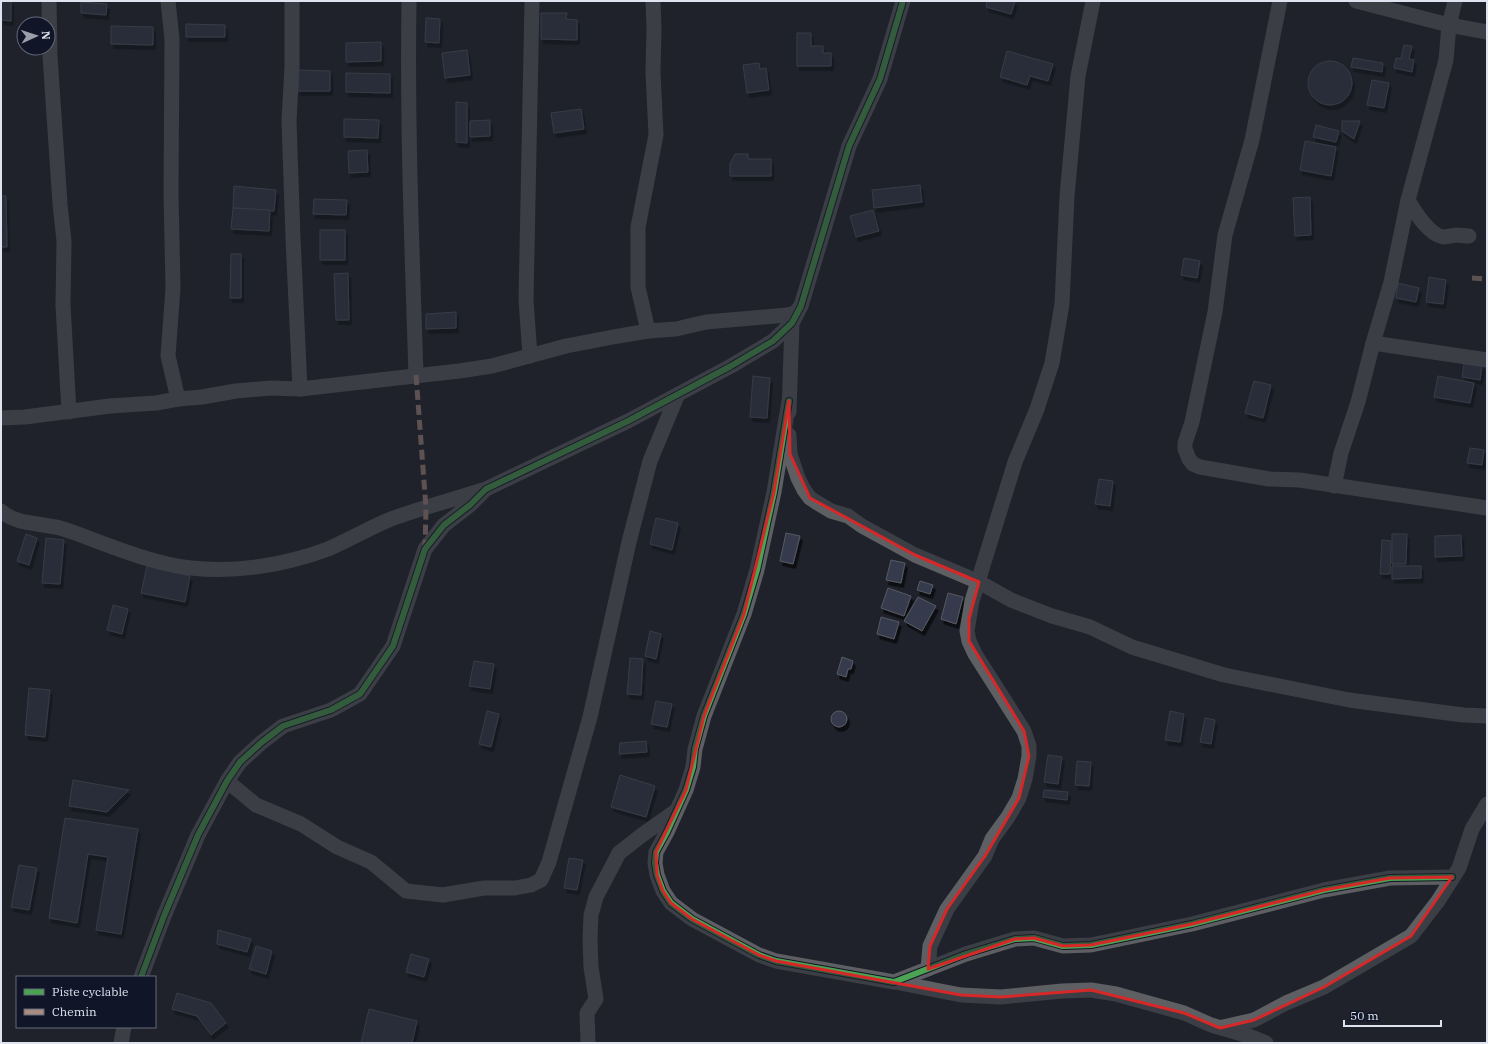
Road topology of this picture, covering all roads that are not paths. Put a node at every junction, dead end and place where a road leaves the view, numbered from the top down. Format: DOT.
graph roads {
  1 [pos="50,1"];
  2 [pos="168,1"];
  3 [pos="292,1"];
  4 [pos="409,1"];
  5 [pos="532,1"];
  6 [pos="653,1"];
  7 [pos="903,1"];
  8 [pos="1093,1"];
  9 [pos="1280,1"];
  10 [pos="1356,1"];
  11 [pos="1455,1"];
  12 [pos="1449,25"];
  13 [pos="1487,32"];
  14 [pos="1408,200"];
  15 [pos="1469,236"];
  16 [pos="801,306"];
  17 [pos="792,323"];
  18 [pos="648,331"];
  19 [pos="1373,343"];
  20 [pos="530,356"];
  21 [pos="1487,360"];
  22 [pos="416,375"];
  23 [pos="300,389"];
  24 [pos="677,396"];
  25 [pos="178,399"];
  26 [pos="789,401"];
  27 [pos="69,412"];
  28 [pos="1,418"];
  29 [pos="1334,486"];
  30 [pos="486,488"];
  31 [pos="1487,508"];
  32 [pos="1,511"];
  33 [pos="979,582"];
  34 [pos="1487,716"];
  35 [pos="227,781"];
  36 [pos="1487,804"];
  37 [pos="676,811"];
  38 [pos="1452,877"];
  39 [pos="928,969"];
  40 [pos="141,976"];
  41 [pos="894,982"];
  42 [pos="124,1028"];
  43 [pos="1220,1028"];
  44 [pos="121,1043"];
  45 [pos="588,1043"];
  46 [pos="1266,1043"];
  1 -- 27 [label="street"];
  2 -- 25 [label="street"];
  3 -- 23 [label="street"];
  4 -- 22 [label="street"];
  5 -- 20 [label="street"];
  6 -- 18 [label="street"];
  7 -- 16 [label="street"];
  8 -- 33 [label="street"];
  9 -- 29 [label="street"];
  10 -- 12 [label="street"];
  11 -- 12 [label="street"];
  12 -- 13 [label="street"];
  12 -- 14 [label="street"];
  14 -- 15 [label="street"];
  14 -- 19 [label="street"];
  16 -- 17 [label="street"];
  16 -- 18 [label="street"];
  17 -- 24 [label="street"];
  17 -- 26 [label="street"];
  18 -- 20 [label="street"];
  19 -- 21 [label="street"];
  19 -- 29 [label="street"];
  20 -- 22 [label="street"];
  22 -- 23 [label="street"];
  23 -- 25 [label="street"];
  24 -- 30 [label="street"];
  24 -- 35 [label="street"];
  25 -- 27 [label="street"];
  26 -- 33 [label="street"];
  26 -- 37 [label="street"];
  27 -- 28 [label="street"];
  29 -- 31 [label="street"];
  30 -- 32 [label="street"];
  30 -- 35 [label="street"];
  33 -- 34 [label="street"];
  33 -- 39 [label="street"];
  35 -- 40 [label="street"];
  36 -- 38 [label="street"];
  37 -- 41 [label="street"];
  37 -- 45 [label="street"];
  38 -- 39 [label="street"];
  38 -- 43 [label="street"];
  39 -- 41 [label="street"];
  41 -- 43 [label="street"];
  42 -- 44 [label="street"];
  43 -- 46 [label="street"];
}
